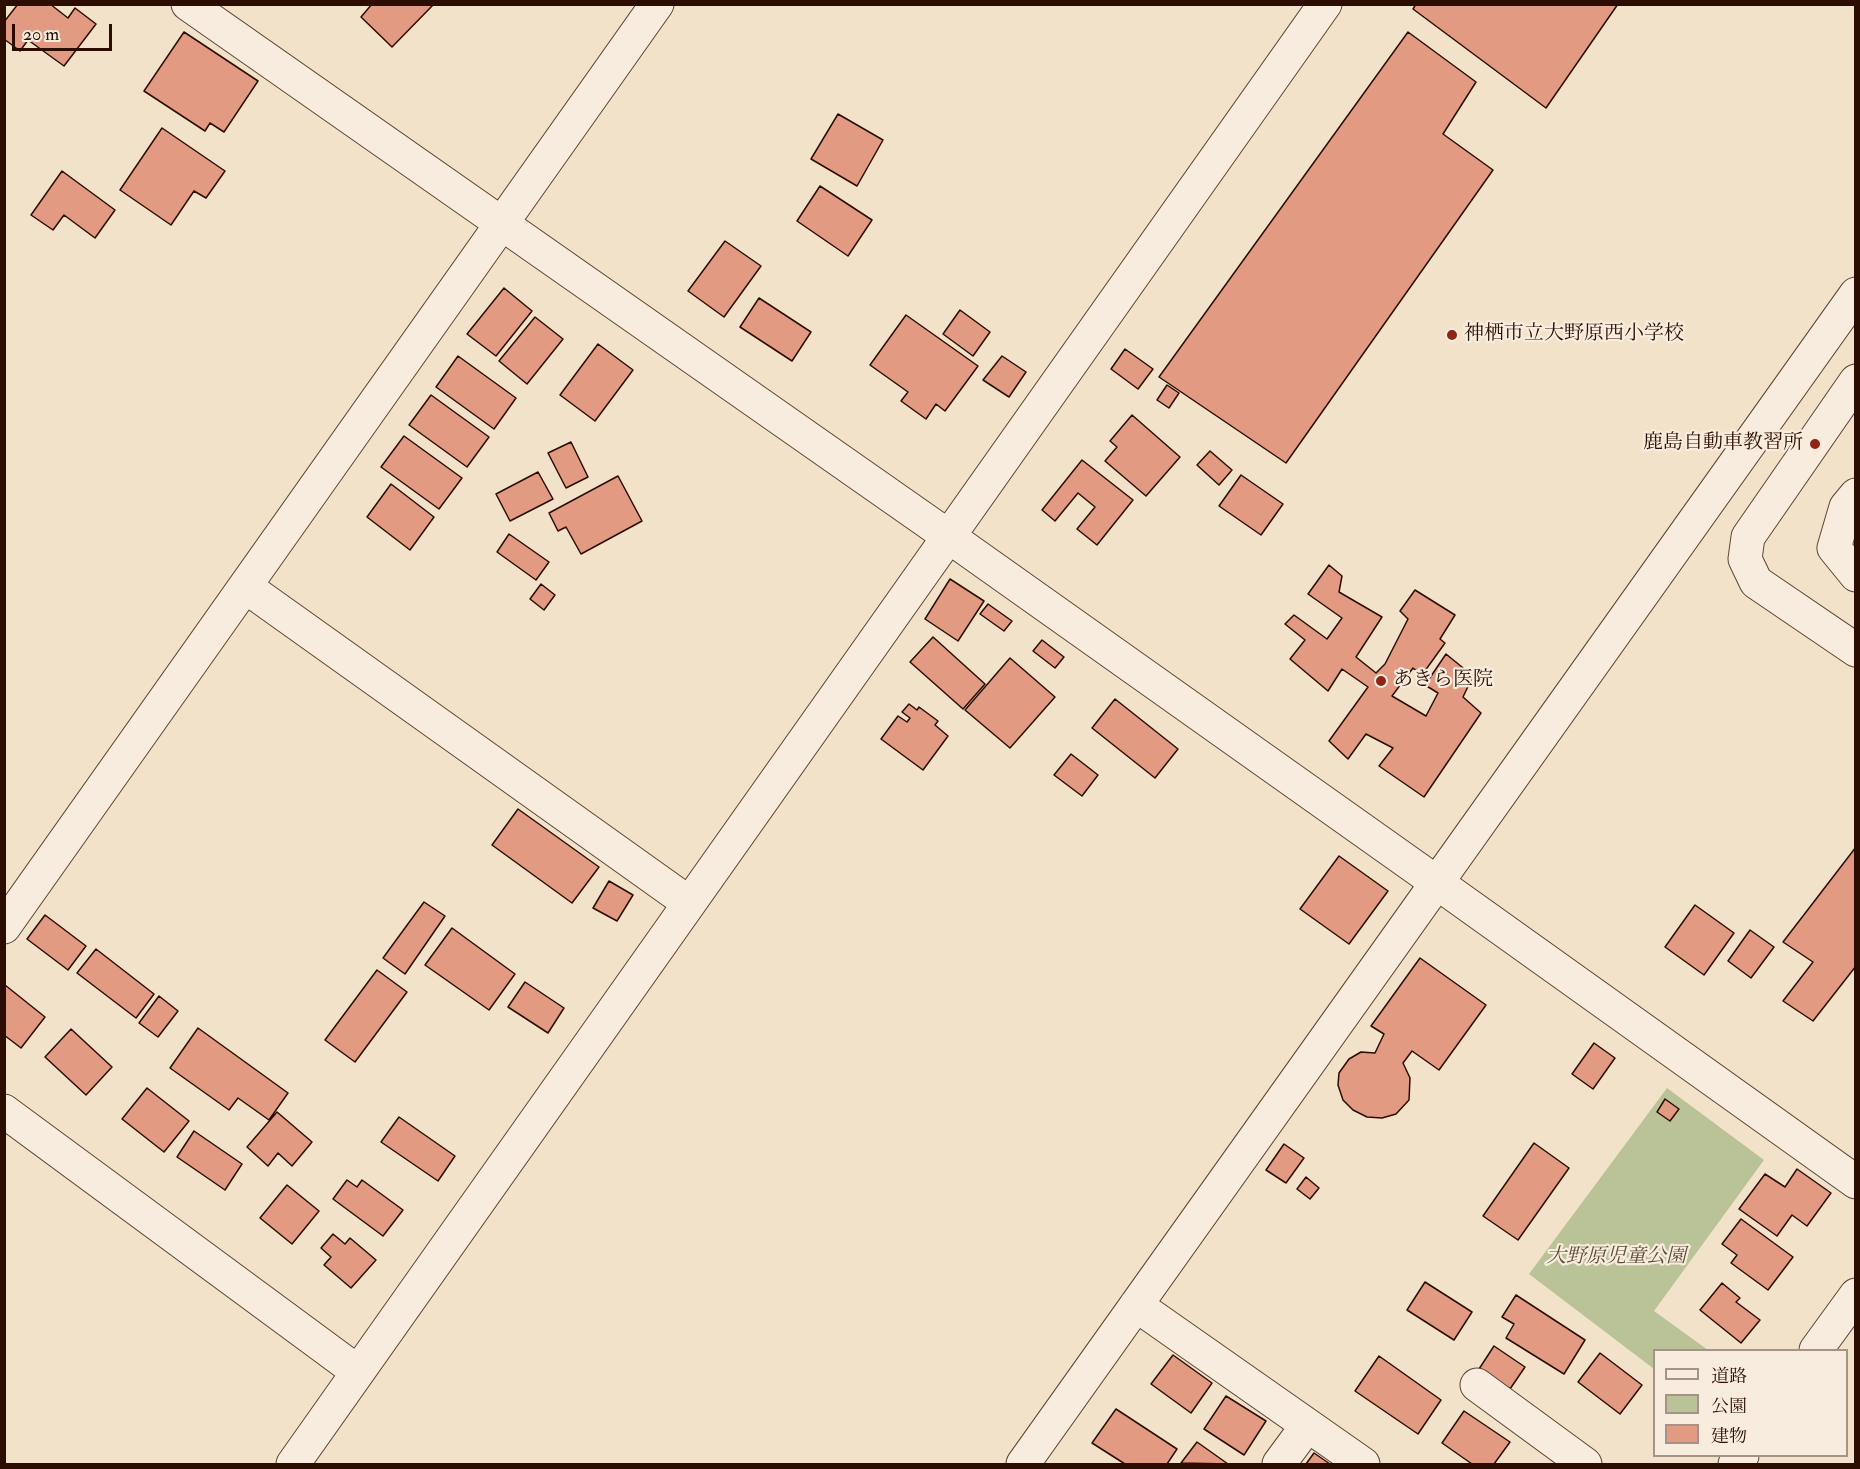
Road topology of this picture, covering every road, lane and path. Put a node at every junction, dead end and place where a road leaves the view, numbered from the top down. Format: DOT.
graph roads {
  1 [pos="657,4"];
  2 [pos="1325,4"];
  3 [pos="189,5"];
  4 [pos="502,224"];
  5 [pos="1856,294"];
  6 [pos="1856,381"];
  7 [pos="1856,495"];
  8 [pos="948,536"];
  9 [pos="1856,575"];
  10 [pos="246,587"];
  11 [pos="1856,650"];
  12 [pos="1436,882"];
  13 [pos="689,903"];
  14 [pos="4,927"];
  15 [pos="4,1111"];
  16 [pos="1856,1182"];
  17 [pos="1856,1295"];
  18 [pos="1136,1305"];
  19 [pos="1817,1349"];
  20 [pos="358,1372"];
  21 [pos="1477,1385"];
  22 [pos="1307,1426"];
  23 [pos="293,1464"];
  24 [pos="1023,1464"];
  25 [pos="1279,1464"];
  26 [pos="1363,1464"];
  27 [pos="1585,1464"];
  1 -- 4 [label="street"];
  2 -- 8 [label="street"];
  3 -- 4 [label="street"];
  4 -- 8 [label="street"];
  4 -- 10 [label="street"];
  5 -- 12 [label="street"];
  6 -- 11 [label="street"];
  7 -- 9 [label="street"];
  8 -- 12 [label="street"];
  8 -- 13 [label="street"];
  10 -- 13 [label="street"];
  10 -- 14 [label="street"];
  12 -- 16 [label="street"];
  12 -- 18 [label="street"];
  13 -- 20 [label="street"];
  15 -- 20 [label="street"];
  17 -- 19 [label="street"];
  18 -- 22 [label="street"];
  18 -- 24 [label="street"];
  20 -- 23 [label="street"];
  21 -- 27 [label="street"];
  22 -- 25 [label="street"];
  22 -- 26 [label="street"];
}
